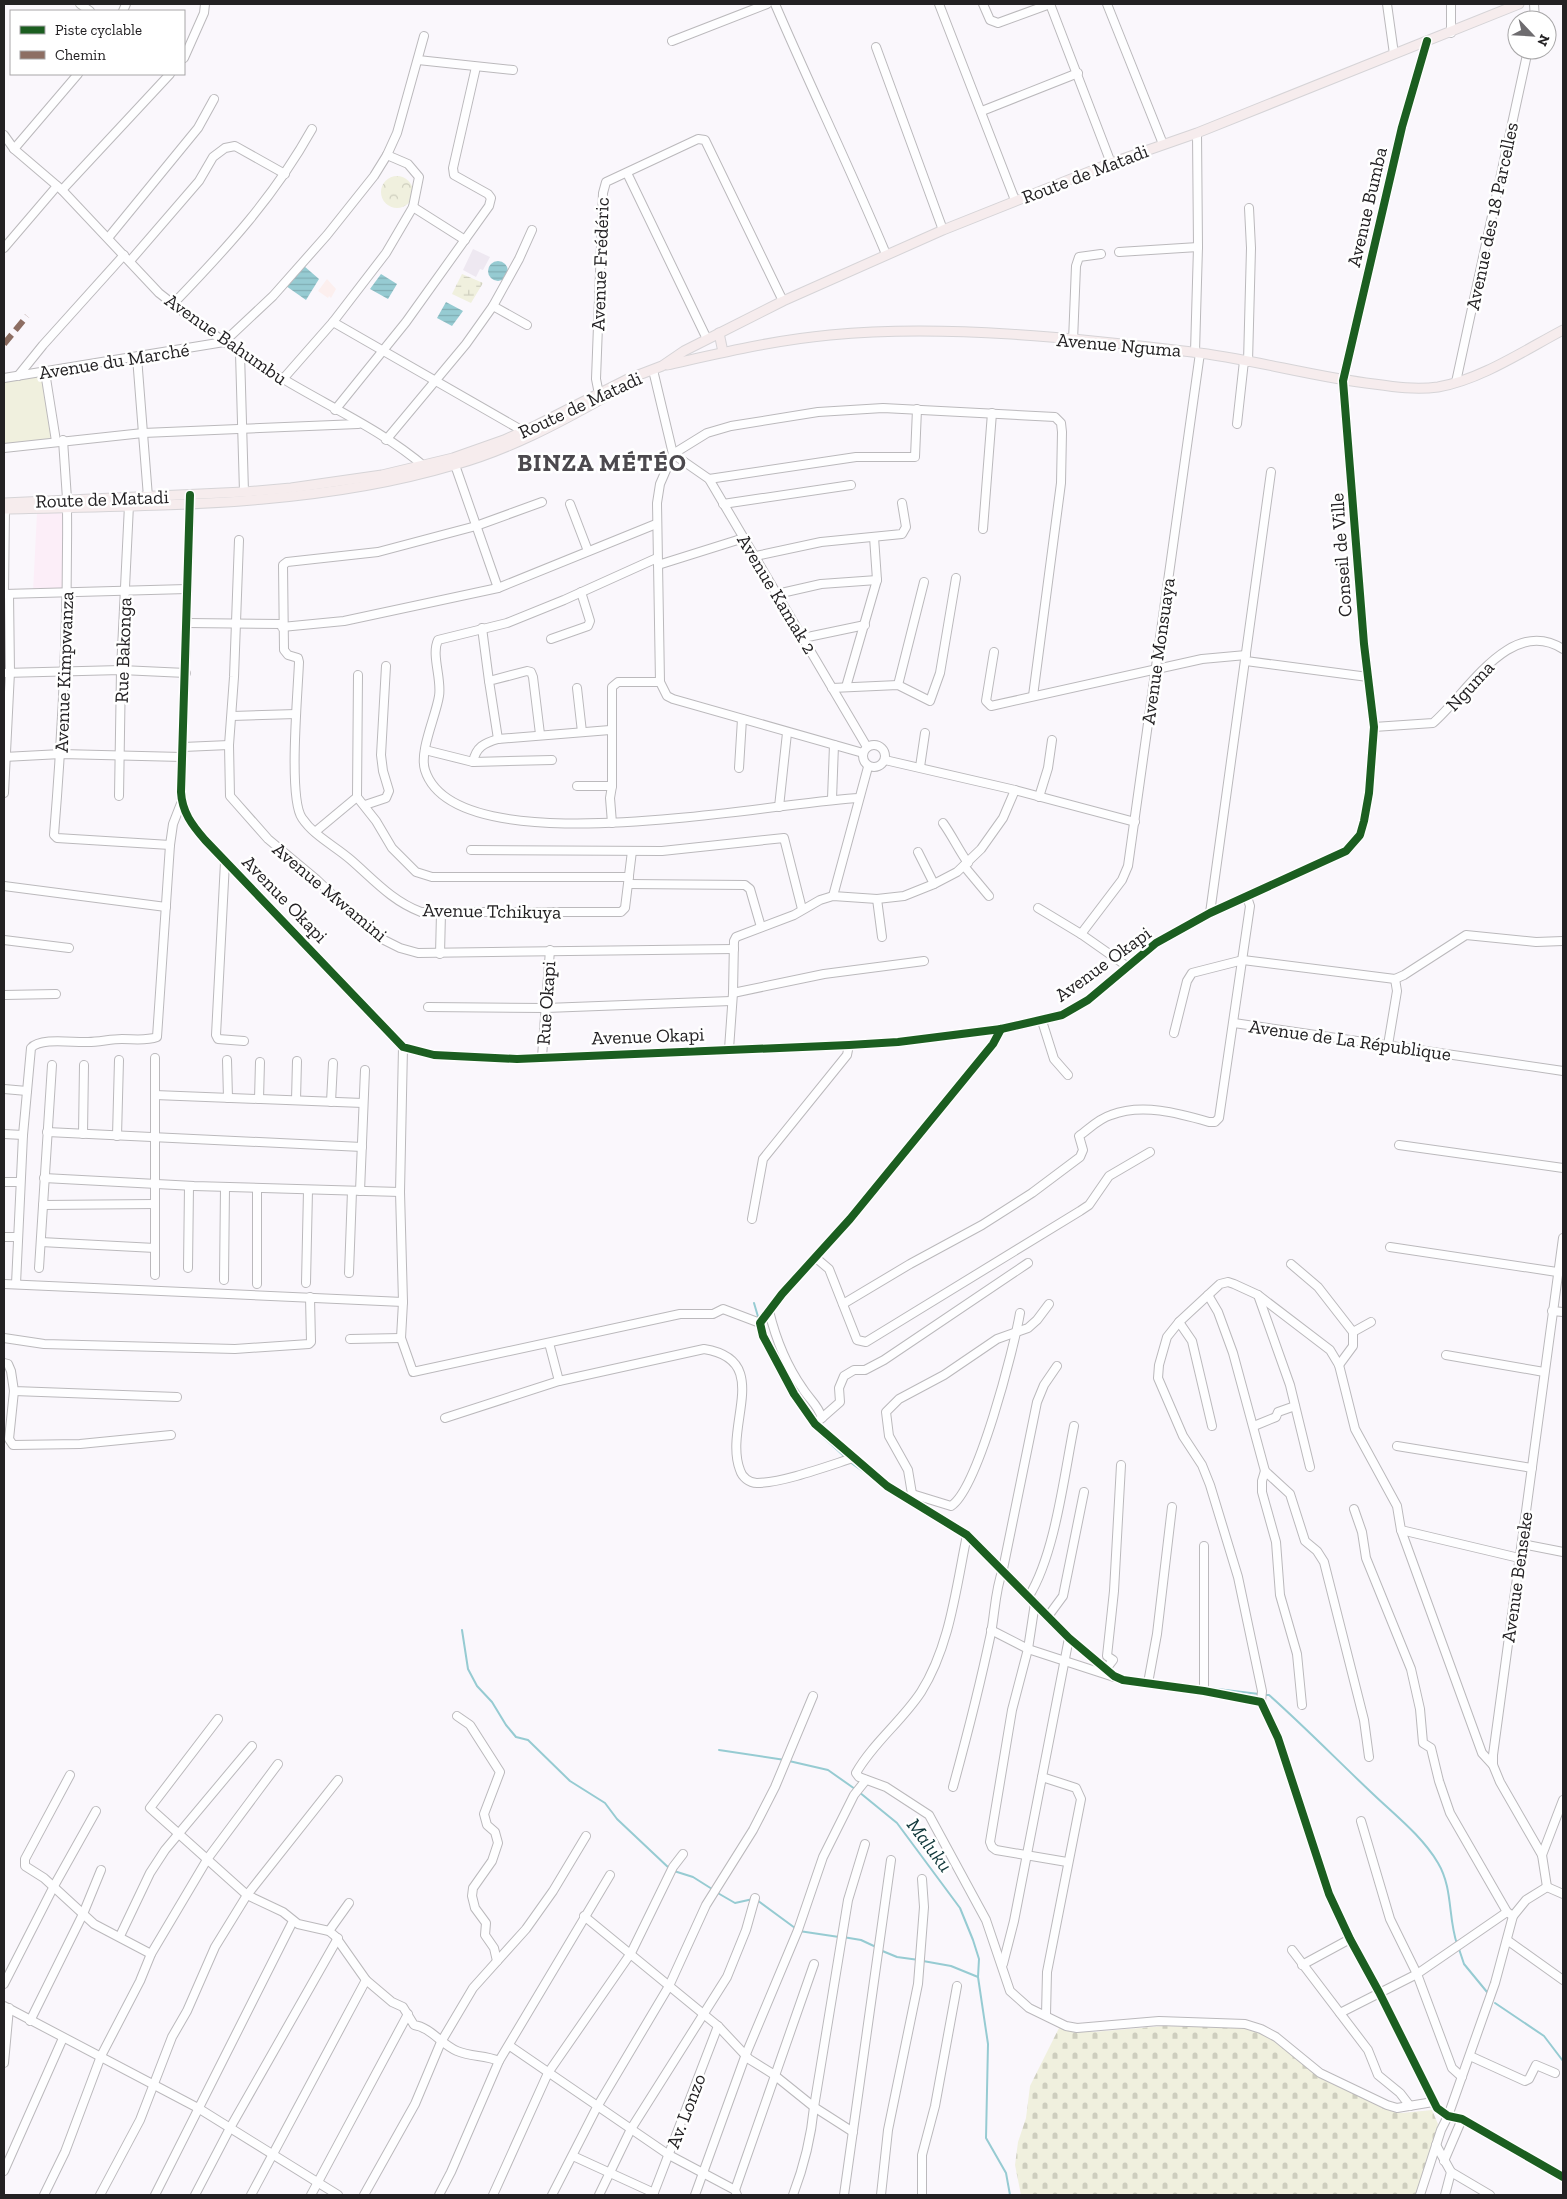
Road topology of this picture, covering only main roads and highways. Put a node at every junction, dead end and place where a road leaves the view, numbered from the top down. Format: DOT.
graph roads {
  1 [pos="1519,4"];
  2 [pos="1563,330"];
  3 [pos="719,333"];
  4 [pos="723,352"];
  5 [pos="655,369"];
  6 [pos="538,428"];
  7 [pos="426,469"];
  8 [pos="322,488"];
  9 [pos="190,499"];
  10 [pos="67,503"];
  11 [pos="4,507"];
  1 -- 3 [label="main road, Route de Matadi"];
  2 -- 4 [label="main road, Avenue Nguma"];
  3 -- 4 [label="main road"];
  3 -- 5 [label="main road, Route de Matadi"];
  4 -- 5 [label="main road, Avenue Nguma"];
  5 -- 6 [label="main road, Route de Matadi"];
  5 -- 6 [label="main road, Route de Matadi"];
  6 -- 7 [label="main road, Route de Matadi"];
  6 -- 7 [label="main road, Route de Matadi"];
  7 -- 8 [label="main road, Route de Matadi"];
  8 -- 9 [label="main road, Route de Matadi"];
  8 -- 9 [label="main road, Route de Matadi"];
  9 -- 10 [label="main road, Route de Matadi"];
  9 -- 10 [label="main road, Route de Matadi"];
  10 -- 11 [label="main road, Route de Matadi"];
}
